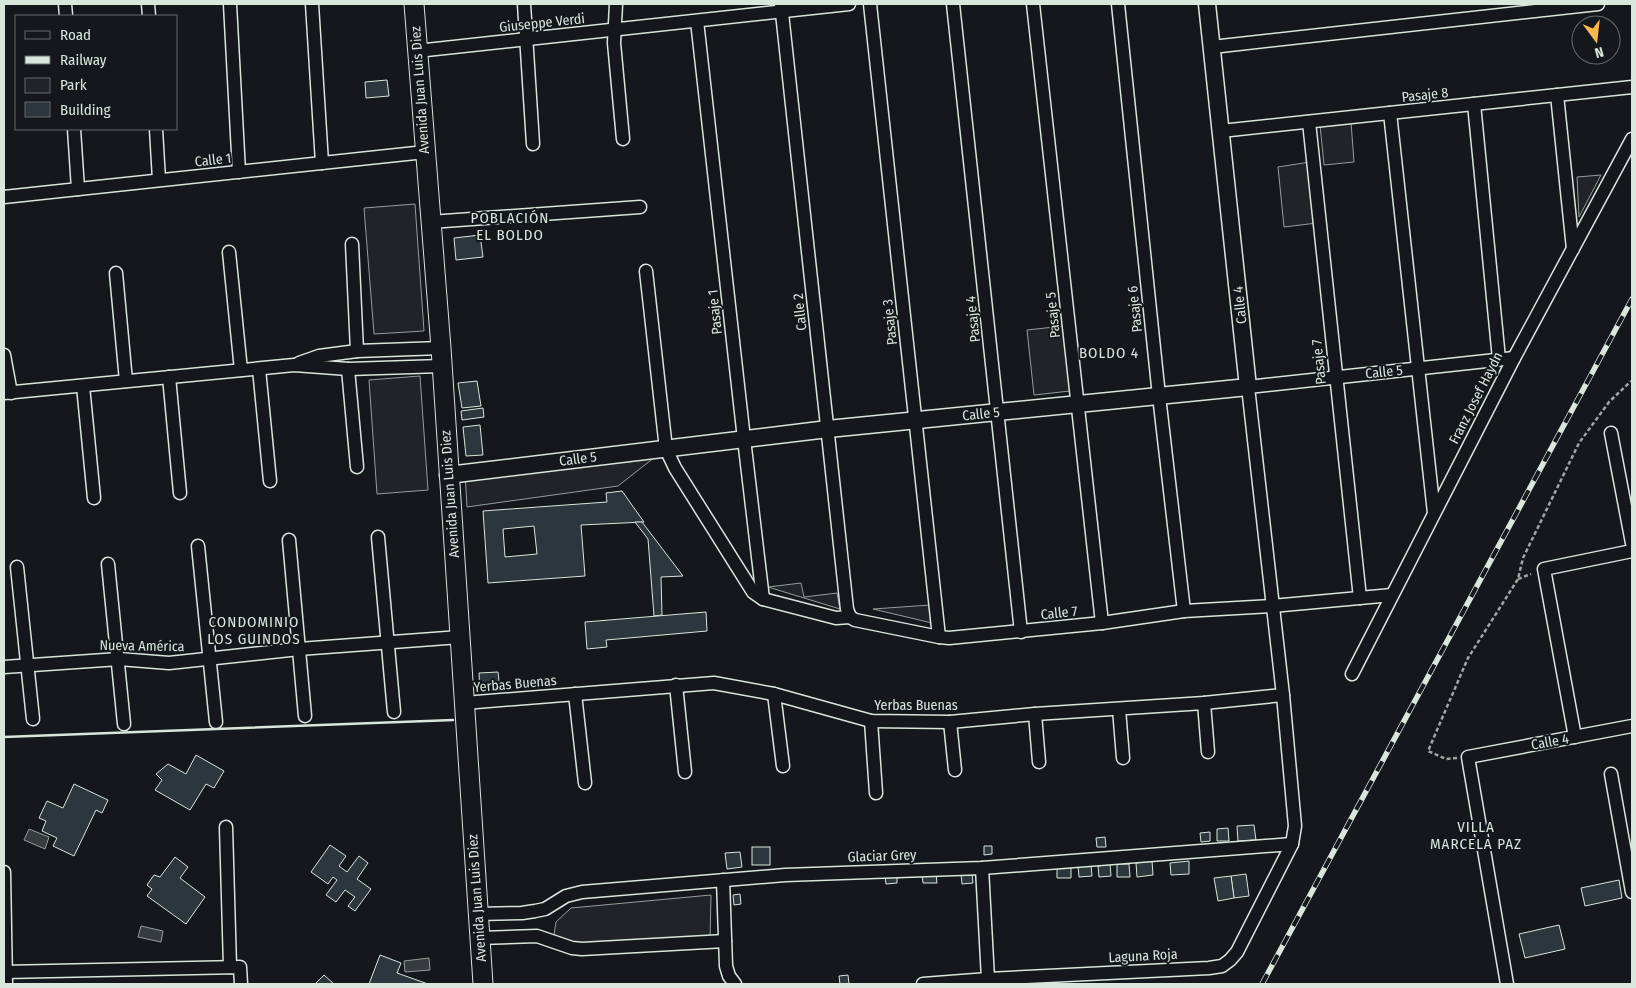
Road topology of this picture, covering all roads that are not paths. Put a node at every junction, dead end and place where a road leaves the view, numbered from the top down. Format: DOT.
graph roads {
  1 [pos="230,4"];
  2 [pos="312,4"];
  3 [pos="414,4"];
  4 [pos="524,4"];
  5 [pos="616,4"];
  6 [pos="849,4"];
  7 [pos="870,4"];
  8 [pos="953,4"];
  9 [pos="1033,4"];
  10 [pos="1118,4"];
  11 [pos="1207,4"];
  12 [pos="1598,4"];
  13 [pos="781,7"];
  14 [pos="697,21"];
  15 [pos="616,30"];
  16 [pos="527,40"];
  17 [pos="1212,47"];
  18 [pos="418,51"];
  19 [pos="1632,88"];
  20 [pos="1557,96"];
  21 [pos="1474,104"];
  22 [pos="1390,113"];
  23 [pos="1309,122"];
  24 [pos="74,130"];
  25 [pos="156,130"];
  26 [pos="1221,131"];
  27 [pos="1632,138"];
  28 [pos="623,139"];
  29 [pos="533,144"];
  30 [pos="425,152"];
  31 [pos="322,163"];
  32 [pos="239,172"];
  33 [pos="159,180"];
  34 [pos="78,189"];
  35 [pos="4,197"];
  36 [pos="640,207"];
  37 [pos="430,222"];
  38 [pos="352,244"];
  39 [pos="1573,249"];
  40 [pos="229,252"];
  41 [pos="646,271"];
  42 [pos="116,273"];
  43 [pos="357,351"];
  44 [pos="4,354"];
  45 [pos="441,357"];
  46 [pos="1514,358"];
  47 [pos="1500,359"];
  48 [pos="294,365"];
  49 [pos="259,368"];
  50 [pos="1418,368"];
  51 [pos="348,369"];
  52 [pos="240,370"];
  53 [pos="169,377"];
  54 [pos="1336,377"];
  55 [pos="126,382"];
  56 [pos="83,386"];
  57 [pos="1248,387"];
  58 [pos="7,393"];
  59 [pos="1159,396"];
  60 [pos="1078,404"];
  61 [pos="998,412"];
  62 [pos="916,420"];
  63 [pos="828,429"];
  64 [pos="1611,433"];
  65 [pos="744,439"];
  66 [pos="666,448"];
  67 [pos="357,467"];
  68 [pos="448,475"];
  69 [pos="270,481"];
  70 [pos="180,493"];
  71 [pos="94,498"];
  72 [pos="1434,513"];
  73 [pos="378,537"];
  74 [pos="289,540"];
  75 [pos="1632,543"];
  76 [pos="198,546"];
  77 [pos="1632,551"];
  78 [pos="108,564"];
  79 [pos="17,567"];
  80 [pos="1392,595"];
  81 [pos="1360,598"];
  82 [pos="763,599"];
  83 [pos="1272,606"];
  84 [pos="1184,611"];
  85 [pos="850,617"];
  86 [pos="1102,623"];
  87 [pos="1021,632"];
  88 [pos="460,636"];
  89 [pos="939,637"];
  90 [pos="388,642"];
  91 [pos="299,649"];
  92 [pos="119,659"];
  93 [pos="209,660"];
  94 [pos="27,666"];
  95 [pos="4,667"];
  96 [pos="1352,674"];
  97 [pos="676,685"];
  98 [pos="575,694"];
  99 [pos="774,694"];
  100 [pos="1283,695"];
  101 [pos="1204,703"];
  102 [pos="464,704"];
  103 [pos="1119,709"];
  104 [pos="394,712"];
  105 [pos="1035,714"];
  106 [pos="305,716"];
  107 [pos="33,718"];
  108 [pos="871,721"];
  109 [pos="216,722"];
  110 [pos="950,722"];
  111 [pos="124,724"];
  112 [pos="1632,726"];
  113 [pos="1575,737"];
  114 [pos="1208,752"];
  115 [pos="1123,758"];
  116 [pos="1038,762"];
  117 [pos="784,766"];
  118 [pos="955,770"];
  119 [pos="685,772"];
  120 [pos="1611,774"];
  121 [pos="584,783"];
  122 [pos="876,792"];
  123 [pos="226,826"];
  124 [pos="1292,844"];
  125 [pos="1630,863"];
  126 [pos="982,868"];
  127 [pos="4,872"];
  128 [pos="723,880"];
  129 [pos="1632,892"];
  130 [pos="478,914"];
  131 [pos="480,938"];
  132 [pos="725,941"];
  133 [pos="230,967"];
  134 [pos="5,976"];
  135 [pos="988,979"];
  136 [pos="241,984"];
  137 [pos="483,984"];
  138 [pos="735,984"];
  139 [pos="923,984"];
  140 [pos="1508,984"];
  1 -- 32 [label="street"];
  2 -- 31 [label="street"];
  3 -- 18 [label="main road, Avenida Juan Luis Diez"];
  4 -- 16 [label="street"];
  5 -- 15 [label="street"];
  6 -- 13 [label="street, Giuseppe Verdi"];
  7 -- 62 [label="street, Pasaje 3"];
  8 -- 61 [label="street, Pasaje 4"];
  9 -- 60 [label="street, Pasaje 5"];
  10 -- 59 [label="street, Pasaje 6"];
  11 -- 17 [label="street, Calle 4"];
  12 -- 17 [label="street"];
  13 -- 14 [label="street, Giuseppe Verdi"];
  13 -- 63 [label="street, Calle 2"];
  14 -- 15 [label="street, Giuseppe Verdi"];
  14 -- 65 [label="street, Pasaje 1"];
  15 -- 16 [label="street, Giuseppe Verdi"];
  15 -- 28 [label="street"];
  16 -- 18 [label="street, Giuseppe Verdi"];
  16 -- 29 [label="street"];
  17 -- 26 [label="street, Calle 4"];
  18 -- 30 [label="main road, Avenida Juan Luis Diez"];
  19 -- 20 [label="street, Pasaje 8"];
  20 -- 21 [label="street, Pasaje 8"];
  20 -- 39 [label="street"];
  21 -- 22 [label="street, Pasaje 8"];
  21 -- 47 [label="street"];
  22 -- 23 [label="street, Pasaje 8"];
  22 -- 50 [label="street"];
  23 -- 26 [label="street, Pasaje 8"];
  23 -- 54 [label="street, Pasaje 7"];
  24 -- 34 [label="street"];
  25 -- 33 [label="street"];
  26 -- 57 [label="street, Calle 4"];
  27 -- 39 [label="street, Franz Josef Haydn"];
  30 -- 31 [label="street, Calle 1"];
  30 -- 37 [label="main road, Avenida Juan Luis Diez"];
  31 -- 32 [label="street, Calle 1"];
  32 -- 33 [label="street, Calle 1"];
  33 -- 34 [label="street, Calle 1"];
  34 -- 35 [label="street, Calle 1"];
  36 -- 37 [label="street"];
  37 -- 45 [label="main road, Avenida Juan Luis Diez"];
  38 -- 43 [label="street"];
  39 -- 46 [label="street, Franz Josef Haydn"];
  40 -- 52 [label="street"];
  41 -- 66 [label="street"];
  42 -- 55 [label="street"];
  43 -- 45 [label="street"];
  43 -- 48 [label="street"];
  44 -- 58 [label="street"];
  45 -- 51 [label="street"];
  45 -- 68 [label="main road, Avenida Juan Luis Diez"];
  46 -- 47 [label="street, Calle 5"];
  46 -- 72 [label="street, Franz Josef Haydn"];
  47 -- 50 [label="street, Calle 5"];
  48 -- 49 [label="street"];
  48 -- 51 [label="street"];
  49 -- 52 [label="street"];
  49 -- 69 [label="street"];
  50 -- 54 [label="street, Calle 5"];
  50 -- 72 [label="street"];
  51 -- 67 [label="street"];
  52 -- 53 [label="street"];
  53 -- 55 [label="street"];
  53 -- 70 [label="street"];
  54 -- 57 [label="street, Calle 5"];
  54 -- 81 [label="street, Pasaje 7"];
  55 -- 56 [label="street"];
  56 -- 58 [label="street"];
  56 -- 71 [label="street"];
  57 -- 59 [label="street, Calle 5"];
  57 -- 83 [label="street, Calle 4"];
  59 -- 60 [label="street, Calle 5"];
  59 -- 84 [label="street, Pasaje 6"];
  60 -- 61 [label="street, Calle 5"];
  60 -- 86 [label="street, Pasaje 5"];
  61 -- 62 [label="street, Calle 5"];
  61 -- 87 [label="street, Pasaje 4"];
  62 -- 63 [label="street, Calle 5"];
  62 -- 89 [label="street, Pasaje 3"];
  63 -- 65 [label="street, Calle 5"];
  63 -- 85 [label="street, Calle 2"];
  64 -- 75 [label="street"];
  65 -- 66 [label="street, Calle 5"];
  65 -- 82 [label="street, Pasaje 1"];
  66 -- 68 [label="street, Calle 5"];
  66 -- 82 [label="street"];
  68 -- 88 [label="main road, Avenida Juan Luis Diez"];
  72 -- 80 [label="street, Franz Josef Haydn"];
  73 -- 90 [label="street"];
  74 -- 91 [label="street"];
  76 -- 93 [label="street"];
  77 -- 113 [label="street"];
  78 -- 92 [label="street"];
  79 -- 94 [label="street"];
  80 -- 81 [label="street, Calle 7"];
  80 -- 96 [label="street, Franz Josef Haydn"];
  81 -- 83 [label="street, Calle 7"];
  82 -- 85 [label="street, Calle 7"];
  83 -- 84 [label="street, Calle 7"];
  83 -- 100 [label="street, Calle 4"];
  84 -- 86 [label="street, Calle 7"];
  85 -- 89 [label="street, Calle 7"];
  86 -- 87 [label="street, Calle 7"];
  87 -- 89 [label="street, Calle 7"];
  88 -- 90 [label="street, Nueva América"];
  88 -- 102 [label="main road, Avenida Juan Luis Diez"];
  90 -- 91 [label="street, Nueva América"];
  90 -- 104 [label="street"];
  91 -- 93 [label="street, Nueva América"];
  91 -- 106 [label="street"];
  92 -- 93 [label="street, Nueva América"];
  92 -- 94 [label="street, Nueva América"];
  92 -- 111 [label="street"];
  93 -- 109 [label="street"];
  94 -- 95 [label="street, Nueva América"];
  94 -- 107 [label="street"];
  97 -- 98 [label="street, Yerbas Buenas"];
  97 -- 99 [label="street, Yerbas Buenas"];
  97 -- 119 [label="street"];
  98 -- 102 [label="street, Yerbas Buenas"];
  98 -- 121 [label="street"];
  99 -- 108 [label="street, Yerbas Buenas"];
  99 -- 117 [label="street"];
  100 -- 101 [label="street, Yerbas Buenas"];
  100 -- 124 [label="street, Calle 4"];
  101 -- 103 [label="street, Yerbas Buenas"];
  101 -- 114 [label="street"];
  102 -- 130 [label="main road, Avenida Juan Luis Diez"];
  103 -- 105 [label="street, Yerbas Buenas"];
  103 -- 115 [label="street"];
  105 -- 110 [label="street, Yerbas Buenas"];
  105 -- 116 [label="street"];
  108 -- 110 [label="street, Yerbas Buenas"];
  108 -- 122 [label="street"];
  110 -- 118 [label="street"];
  112 -- 113 [label="street, Calle 4"];
  113 -- 140 [label="street, Calle 4"];
  120 -- 125 [label="street"];
  123 -- 133 [label="street"];
  124 -- 126 [label="street, Glaciar Grey"];
  124 -- 135 [label="street, Laguna Roja"];
  125 -- 129 [label="street"];
  126 -- 128 [label="street, Glaciar Grey"];
  126 -- 135 [label="street"];
  127 -- 134 [label="street"];
  128 -- 130 [label="street, Glaciar Grey"];
  128 -- 132 [label="street"];
  130 -- 131 [label="main road, Avenida Juan Luis Diez"];
  131 -- 132 [label="street"];
  131 -- 137 [label="main road, Avenida Juan Luis Diez"];
  132 -- 138 [label="street"];
  133 -- 134 [label="street"];
  133 -- 136 [label="street"];
  135 -- 139 [label="street, Laguna Roja"];
}
